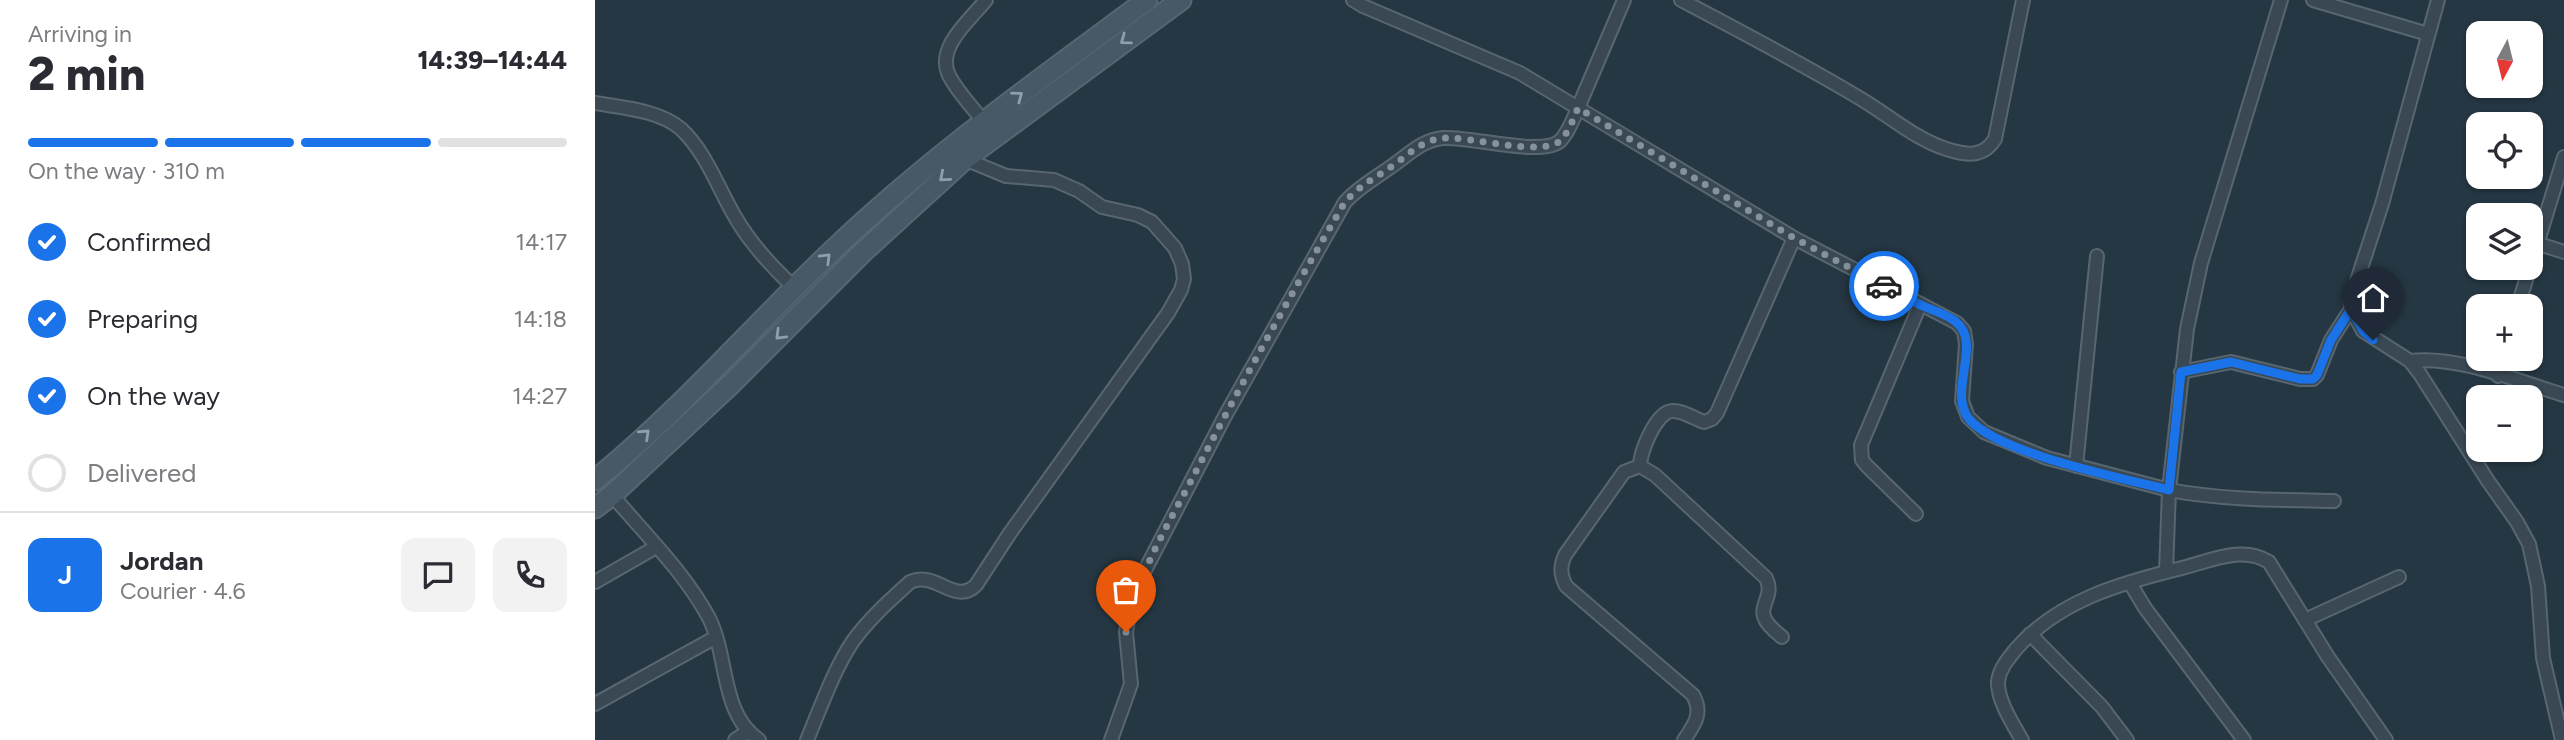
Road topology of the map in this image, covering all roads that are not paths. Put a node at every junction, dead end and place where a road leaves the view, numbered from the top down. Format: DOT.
graph roads {
  1 [pos="986,0"];
  2 [pos="1147,0"];
  3 [pos="1181,0"];
  4 [pos="1353,0"];
  5 [pos="1624,0"];
  6 [pos="1681,0"];
  7 [pos="2023,0"];
  8 [pos="2281,0"];
  9 [pos="2313,0"];
  10 [pos="2438,0"];
  11 [pos="2428,34"];
  12 [pos="595,103"];
  13 [pos="1578,108"];
  14 [pos="983,121"];
  15 [pos="2564,158"];
  16 [pos="965,159"];
  17 [pos="2543,230"];
  18 [pos="1794,238"];
  19 [pos="2543,245"];
  20 [pos="2564,252"];
  21 [pos="2097,256"];
  22 [pos="796,289"];
  23 [pos="1920,305"];
  24 [pos="2351,309"];
  25 [pos="2410,361"];
  26 [pos="2499,371"];
  27 [pos="2181,372"];
  28 [pos="2498,376"];
  29 [pos="2564,395"];
  30 [pos="1640,466"];
  31 [pos="2076,466"];
  32 [pos="595,480"];
  33 [pos="2169,490"];
  34 [pos="612,495"];
  35 [pos="2334,501"];
  36 [pos="595,508"];
  37 [pos="1916,514"];
  38 [pos="656,547"];
  39 [pos="2166,572"];
  40 [pos="2399,577"];
  41 [pos="595,582"];
  42 [pos="2130,583"];
  43 [pos="2305,620"];
  44 [pos="2029,634"];
  45 [pos="716,637"];
  46 [pos="1782,637"];
  47 [pos="595,704"];
  48 [pos="747,732"];
  49 [pos="735,740"];
  50 [pos="759,740"];
  51 [pos="807,740"];
  52 [pos="1111,740"];
  53 [pos="1684,740"];
  54 [pos="2022,740"];
  55 [pos="2127,740"];
  56 [pos="2244,740"];
  57 [pos="2386,740"];
  58 [pos="2563,740"];
  1 -- 14 [label="street"];
  14 -- 2 [label="street, one-way"];
  3 -- 16 [label="street, one-way"];
  4 -- 13 [label="street"];
  5 -- 13 [label="street"];
  6 -- 7 [label="street"];
  8 -- 27 [label="street"];
  9 -- 11 [label="street"];
  10 -- 11 [label="street"];
  11 -- 24 [label="street"];
  12 -- 22 [label="street"];
  13 -- 18 [label="street"];
  13 -- 52 [label="street"];
  22 -- 14 [label="street, one-way"];
  15 -- 17 [label="street"];
  16 -- 34 [label="street, one-way"];
  16 -- 51 [label="street"];
  18 -- 23 [label="street"];
  18 -- 30 [label="street"];
  19 -- 20 [label="street"];
  21 -- 31 [label="street"];
  32 -- 22 [label="street, one-way"];
  23 -- 31 [label="street"];
  23 -- 37 [label="street"];
  24 -- 25 [label="street"];
  24 -- 27 [label="street"];
  25 -- 28 [label="street"];
  25 -- 58 [label="street"];
  26 -- 28 [label="street"];
  27 -- 33 [label="street"];
  28 -- 29 [label="street"];
  30 -- 46 [label="street"];
  30 -- 53 [label="street"];
  31 -- 33 [label="street"];
  33 -- 35 [label="street"];
  33 -- 39 [label="street"];
  34 -- 36 [label="street"];
  34 -- 38 [label="street"];
  38 -- 41 [label="street"];
  38 -- 45 [label="street"];
  39 -- 42 [label="street"];
  39 -- 43 [label="street"];
  40 -- 43 [label="street"];
  42 -- 44 [label="street"];
  42 -- 56 [label="street"];
  43 -- 57 [label="street"];
  44 -- 54 [label="street"];
  44 -- 55 [label="street"];
  45 -- 47 [label="street"];
  45 -- 48 [label="street"];
  48 -- 49 [label="street"];
  48 -- 50 [label="street"];
}
